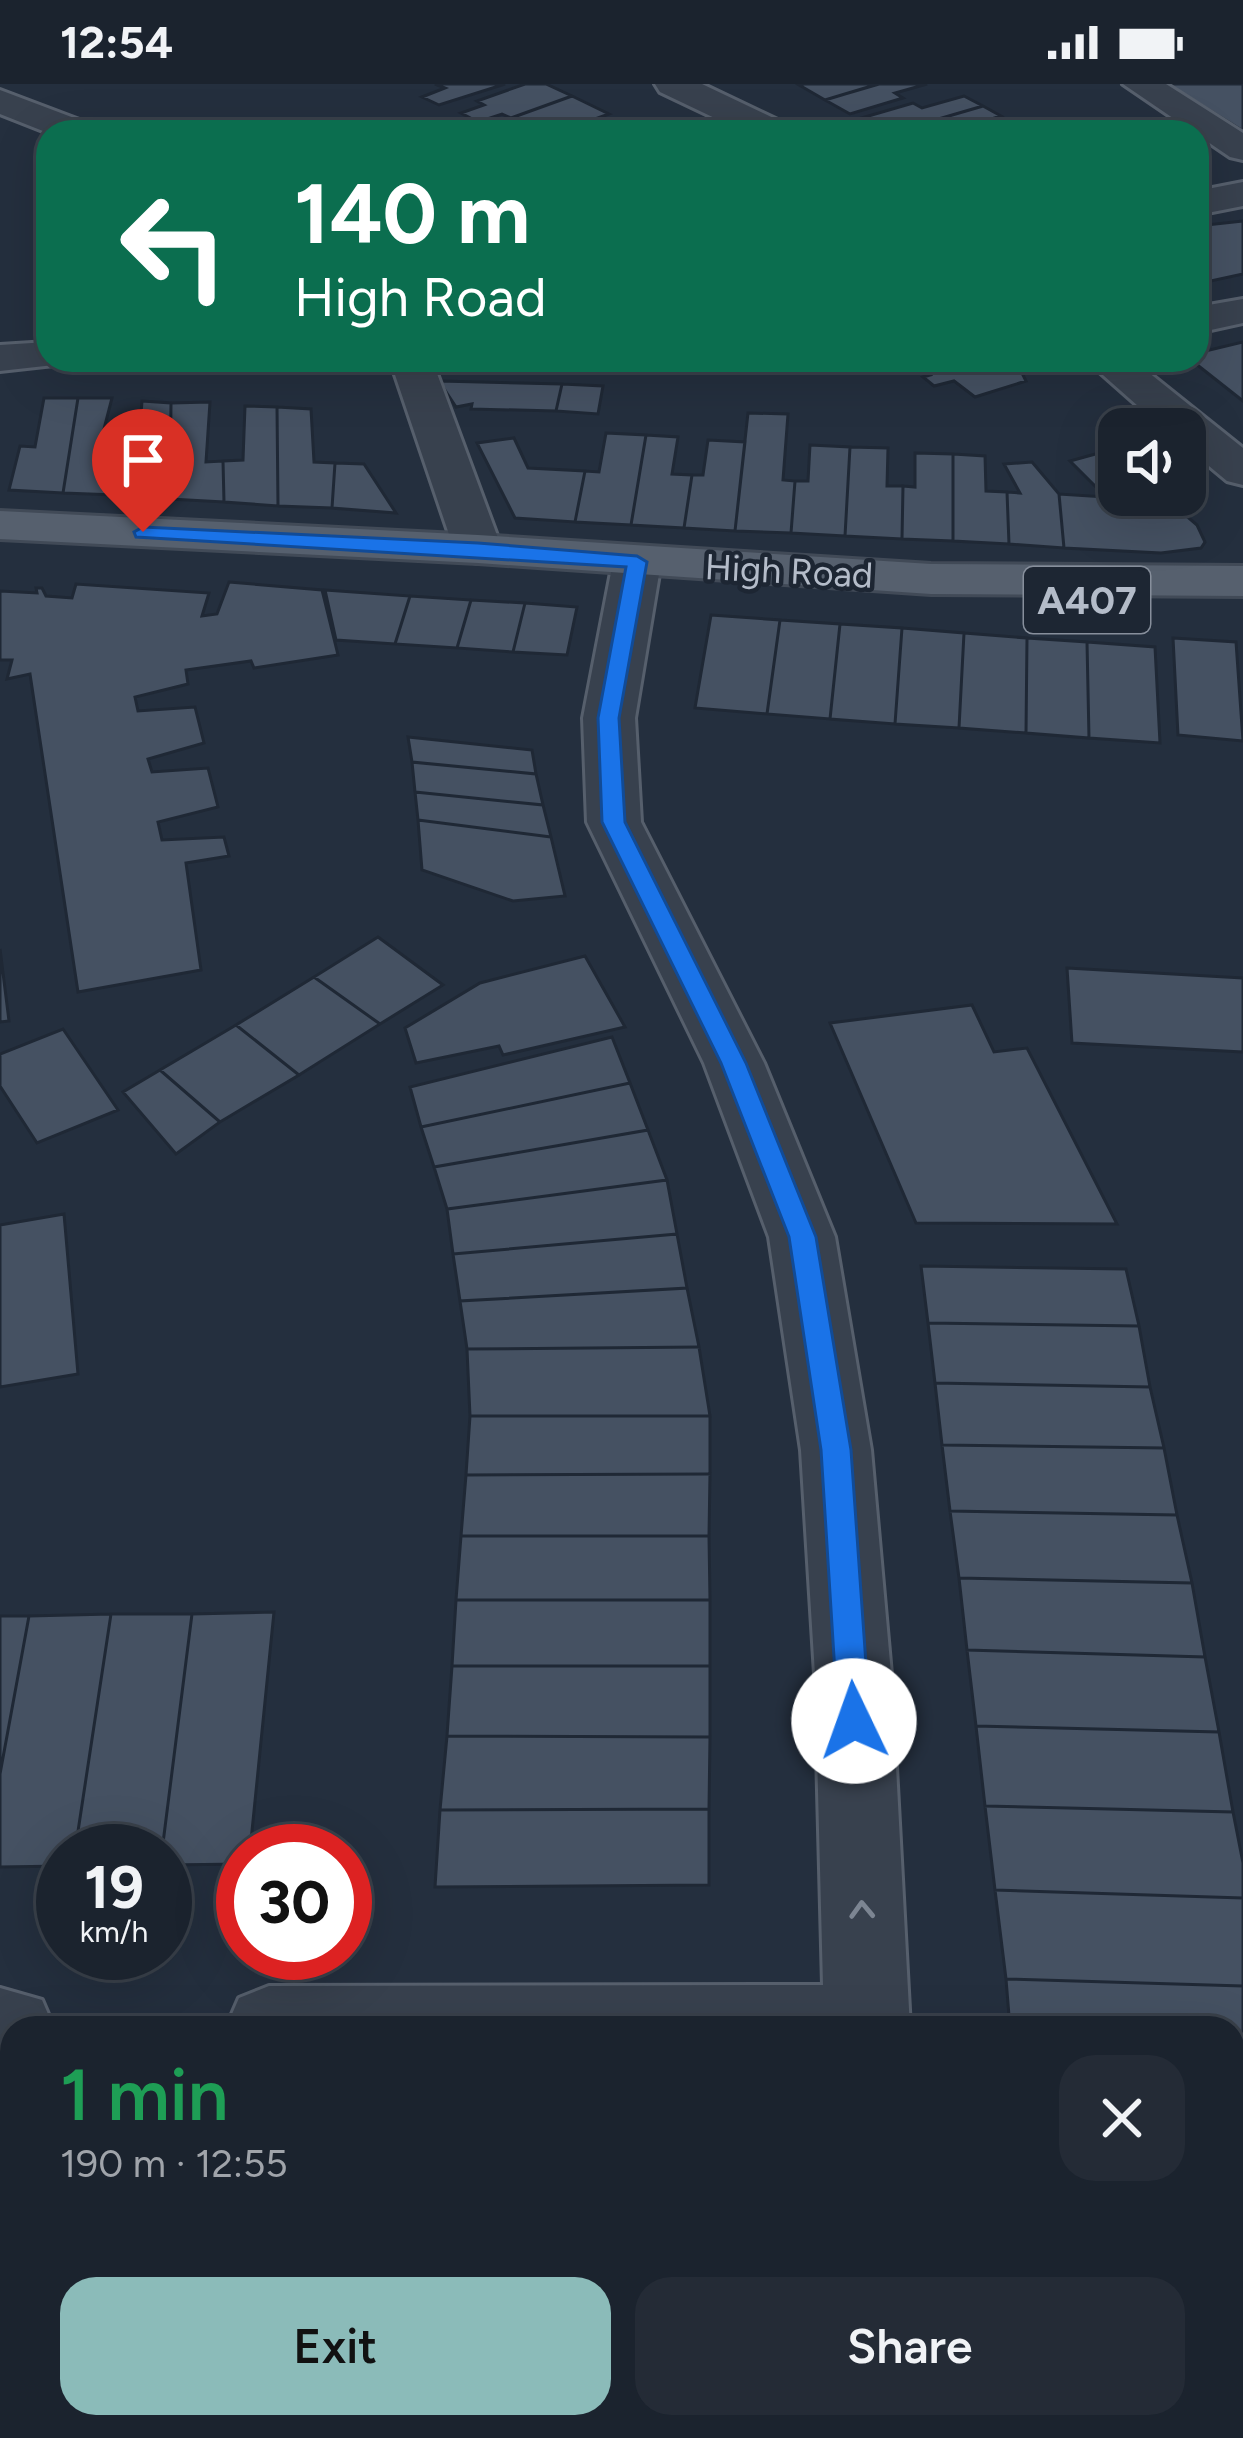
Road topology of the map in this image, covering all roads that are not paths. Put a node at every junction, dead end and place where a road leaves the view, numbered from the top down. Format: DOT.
graph roads {
  1 [pos="674,84"];
  2 [pos="1141,84"];
  3 [pos="0,101"];
  4 [pos="47,120"];
  5 [pos="748,120"];
  6 [pos="1197,120"];
  7 [pos="1209,127"];
  8 [pos="1243,149"];
  9 [pos="1243,194"];
  10 [pos="1209,201"];
  11 [pos="1243,311"];
  12 [pos="1209,318"];
  13 [pos="2,341"];
  14 [pos="36,351"];
  15 [pos="415,372"];
  16 [pos="1122,372"];
  17 [pos="1243,472"];
  18 [pos="0,526"];
  19 [pos="478,549"];
  20 [pos="637,562"];
  21 [pos="931,579"];
  22 [pos="1243,581"];
  23 [pos="1243,621"];
  24 [pos="867,2016"];
  1 -- 5 [label="street"];
  2 -- 6 [label="street"];
  3 -- 4 [label="street"];
  7 -- 8 [label="street"];
  9 -- 10 [label="street"];
  11 -- 12 [label="street"];
  13 -- 14 [label="street"];
  15 -- 19 [label="street"];
  16 -- 17 [label="street"];
  18 -- 19 [label="main road, High Road / A407"];
  19 -- 20 [label="main road, High Road / A407"];
  20 -- 21 [label="main road, High Road / A407"];
  24 -- 20 [label="street, one-way"];
  21 -- 22 [label="main road, High Road / A407"];
  21 -- 23 [label="main road, High Road / A407"];
}
